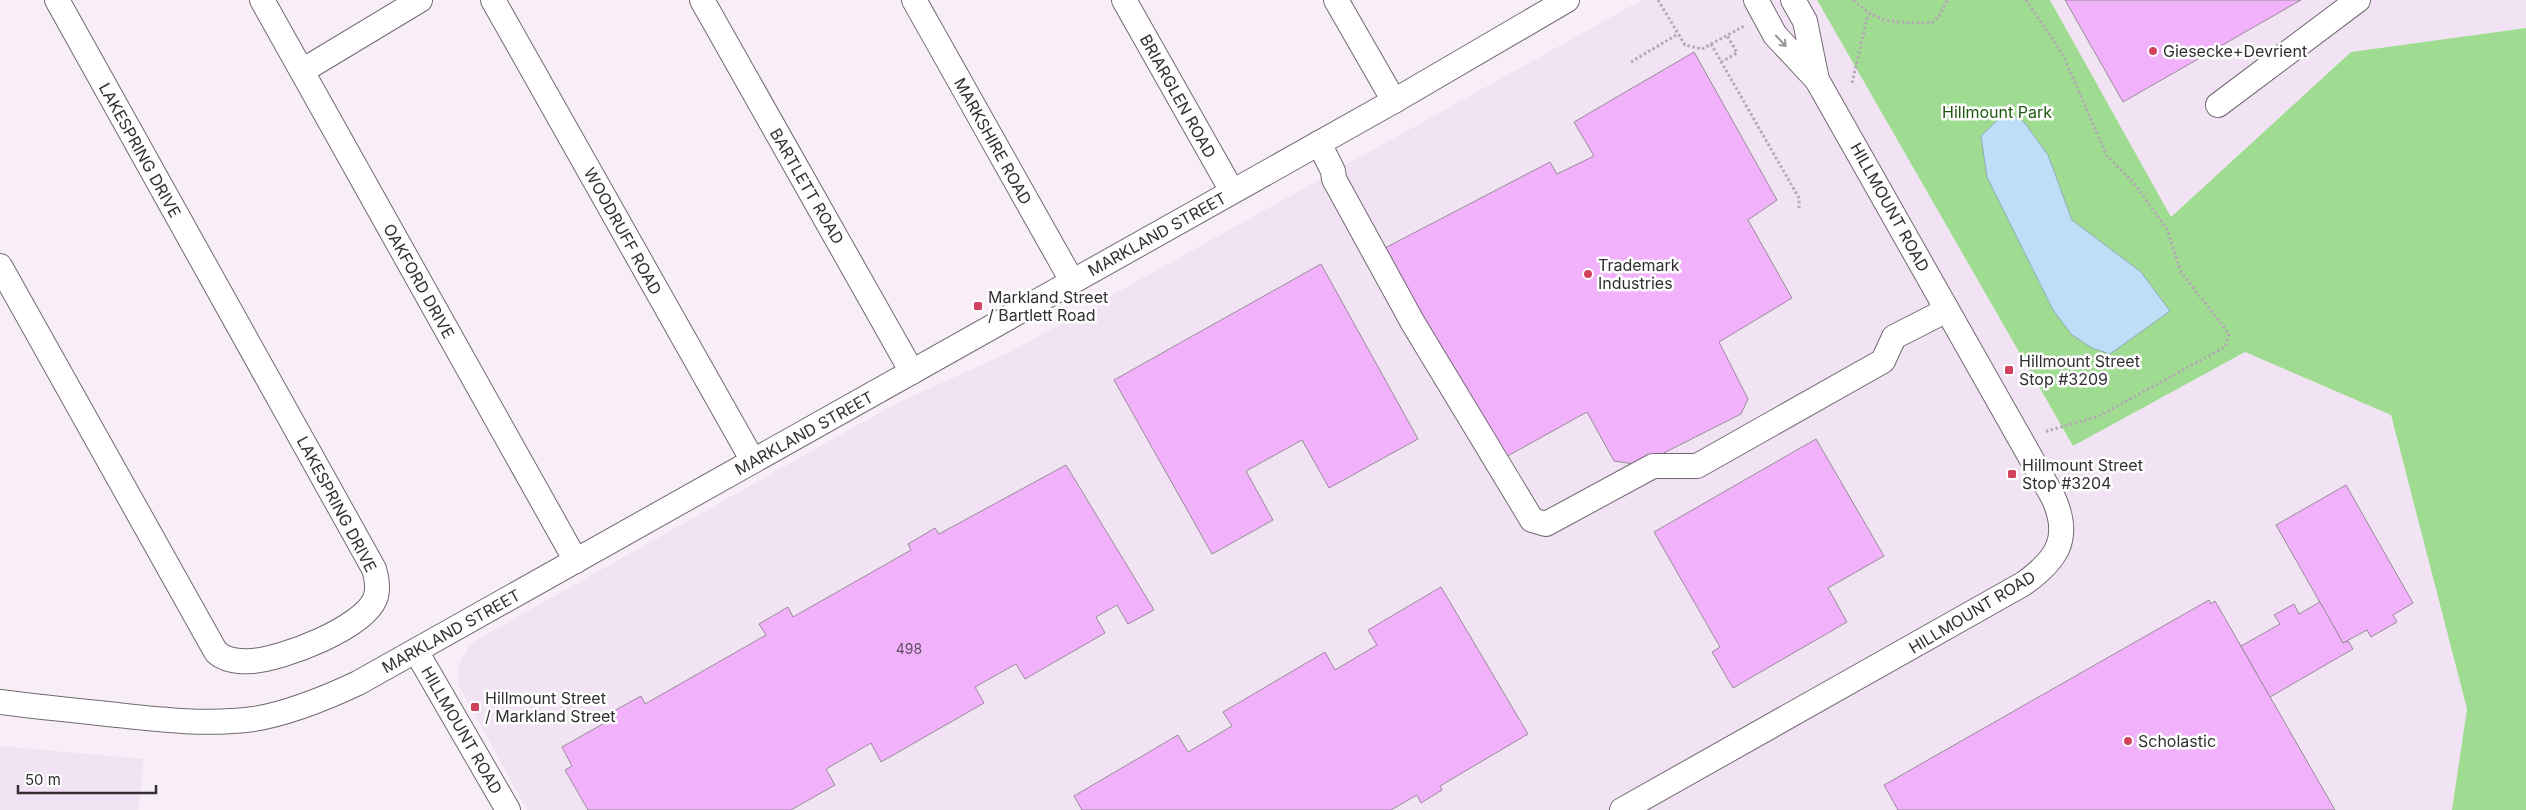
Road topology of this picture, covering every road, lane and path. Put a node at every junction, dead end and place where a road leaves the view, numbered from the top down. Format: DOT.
graph roads {
  1 [pos="57,0"];
  2 [pos="262,0"];
  3 [pos="420,0"];
  4 [pos="493,0"];
  5 [pos="702,0"];
  6 [pos="914,0"];
  7 [pos="1124,0"];
  8 [pos="1336,0"];
  9 [pos="1658,0"];
  10 [pos="1793,0"];
  11 [pos="1853,0"];
  12 [pos="1947,0"];
  13 [pos="2026,0"];
  14 [pos="2358,0"];
  15 [pos="1555,3"];
  16 [pos="1754,10"];
  17 [pos="1868,14"];
  18 [pos="1678,34"];
  19 [pos="1727,36"];
  20 [pos="1711,44"];
  21 [pos="1632,62"];
  22 [pos="1722,62"];
  23 [pos="302,70"];
  24 [pos="1817,80"];
  25 [pos="1852,83"];
  26 [pos="1394,101"];
  27 [pos="2218,105"];
  28 [pos="1319,143"];
  29 [pos="1232,192"];
  30 [pos="1800,209"];
  31 [pos="0,266"];
  32 [pos="1072,281"];
  33 [pos="1948,310"];
  34 [pos="912,372"];
  35 [pos="2044,432"];
  36 [pos="753,461"];
  37 [pos="576,561"];
  38 [pos="416,651"];
  39 [pos="0,702"];
  40 [pos="508,810"];
  41 [pos="1622,810"];
  1 -- 31 [label="street, LAKESPRING DRIVE"];
  2 -- 23 [label="street, OAKFORD DRIVE"];
  3 -- 23 [label="street"];
  4 -- 36 [label="street, WOODRUFF ROAD"];
  5 -- 34 [label="street, BARTLETT ROAD"];
  6 -- 32 [label="street, MARKSHIRE ROAD"];
  7 -- 29 [label="street, BRIARGLEN ROAD"];
  8 -- 26 [label="street"];
  9 -- 18 [label="path"];
  10 -- 24 [label="street, HILLMOUNT ROAD"];
  11 -- 17 [label="path"];
  12 -- 17 [label="path"];
  13 -- 35 [label="path"];
  14 -- 27 [label="street"];
  15 -- 26 [label="street, MARKLAND STREET"];
  16 -- 19 [label="path"];
  16 -- 24 [label="street, HILLMOUNT ROAD, one-way"];
  17 -- 25 [label="path"];
  18 -- 20 [label="path"];
  18 -- 21 [label="path"];
  19 -- 20 [label="path"];
  19 -- 22 [label="path"];
  20 -- 22 [label="path"];
  22 -- 30 [label="path"];
  23 -- 37 [label="street, OAKFORD DRIVE"];
  24 -- 33 [label="street, HILLMOUNT ROAD"];
  26 -- 28 [label="street, MARKLAND STREET"];
  28 -- 29 [label="street, MARKLAND STREET"];
  28 -- 33 [label="street"];
  29 -- 32 [label="street, MARKLAND STREET"];
  32 -- 34 [label="street, MARKLAND STREET"];
  33 -- 41 [label="street, HILLMOUNT ROAD"];
  34 -- 36 [label="street, MARKLAND STREET"];
  36 -- 37 [label="street, MARKLAND STREET"];
  37 -- 38 [label="street, MARKLAND STREET"];
  38 -- 39 [label="street, MARKLAND STREET"];
  38 -- 40 [label="street, HILLMOUNT ROAD"];
}
